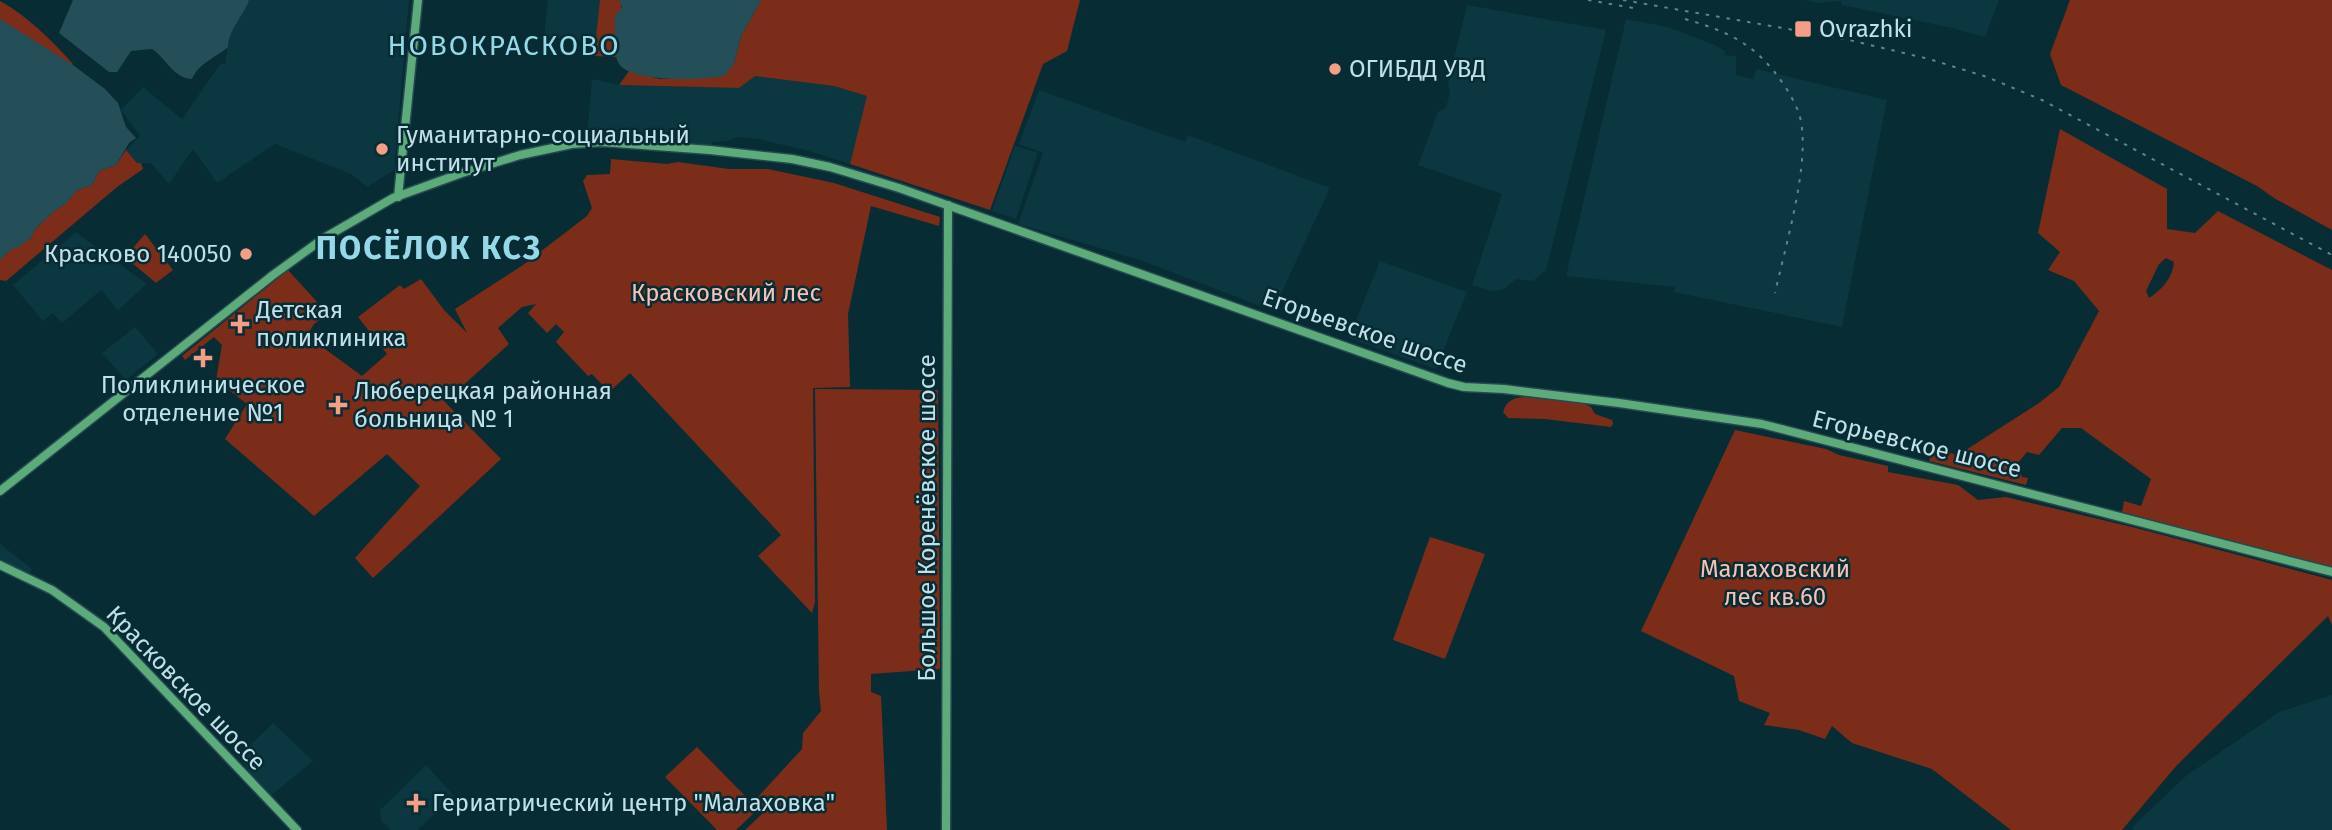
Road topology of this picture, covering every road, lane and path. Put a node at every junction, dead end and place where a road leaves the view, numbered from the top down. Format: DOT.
graph roads {
  1 [pos="418,0"];
  2 [pos="398,197"];
  3 [pos="948,205"];
  4 [pos="0,491"];
  5 [pos="0,565"];
  6 [pos="2332,572"];
  7 [pos="297,830"];
  8 [pos="946,830"];
  1 -- 2 [label="main road"];
  2 -- 3 [label="main road, Егорьевское шоссе"];
  2 -- 4 [label="main road, Егорьевское шоссе"];
  3 -- 6 [label="main road, Егорьевское шоссе"];
  3 -- 8 [label="main road, Большое Коренёвское шоссе"];
  5 -- 7 [label="main road, Красковское шоссе"];
}
